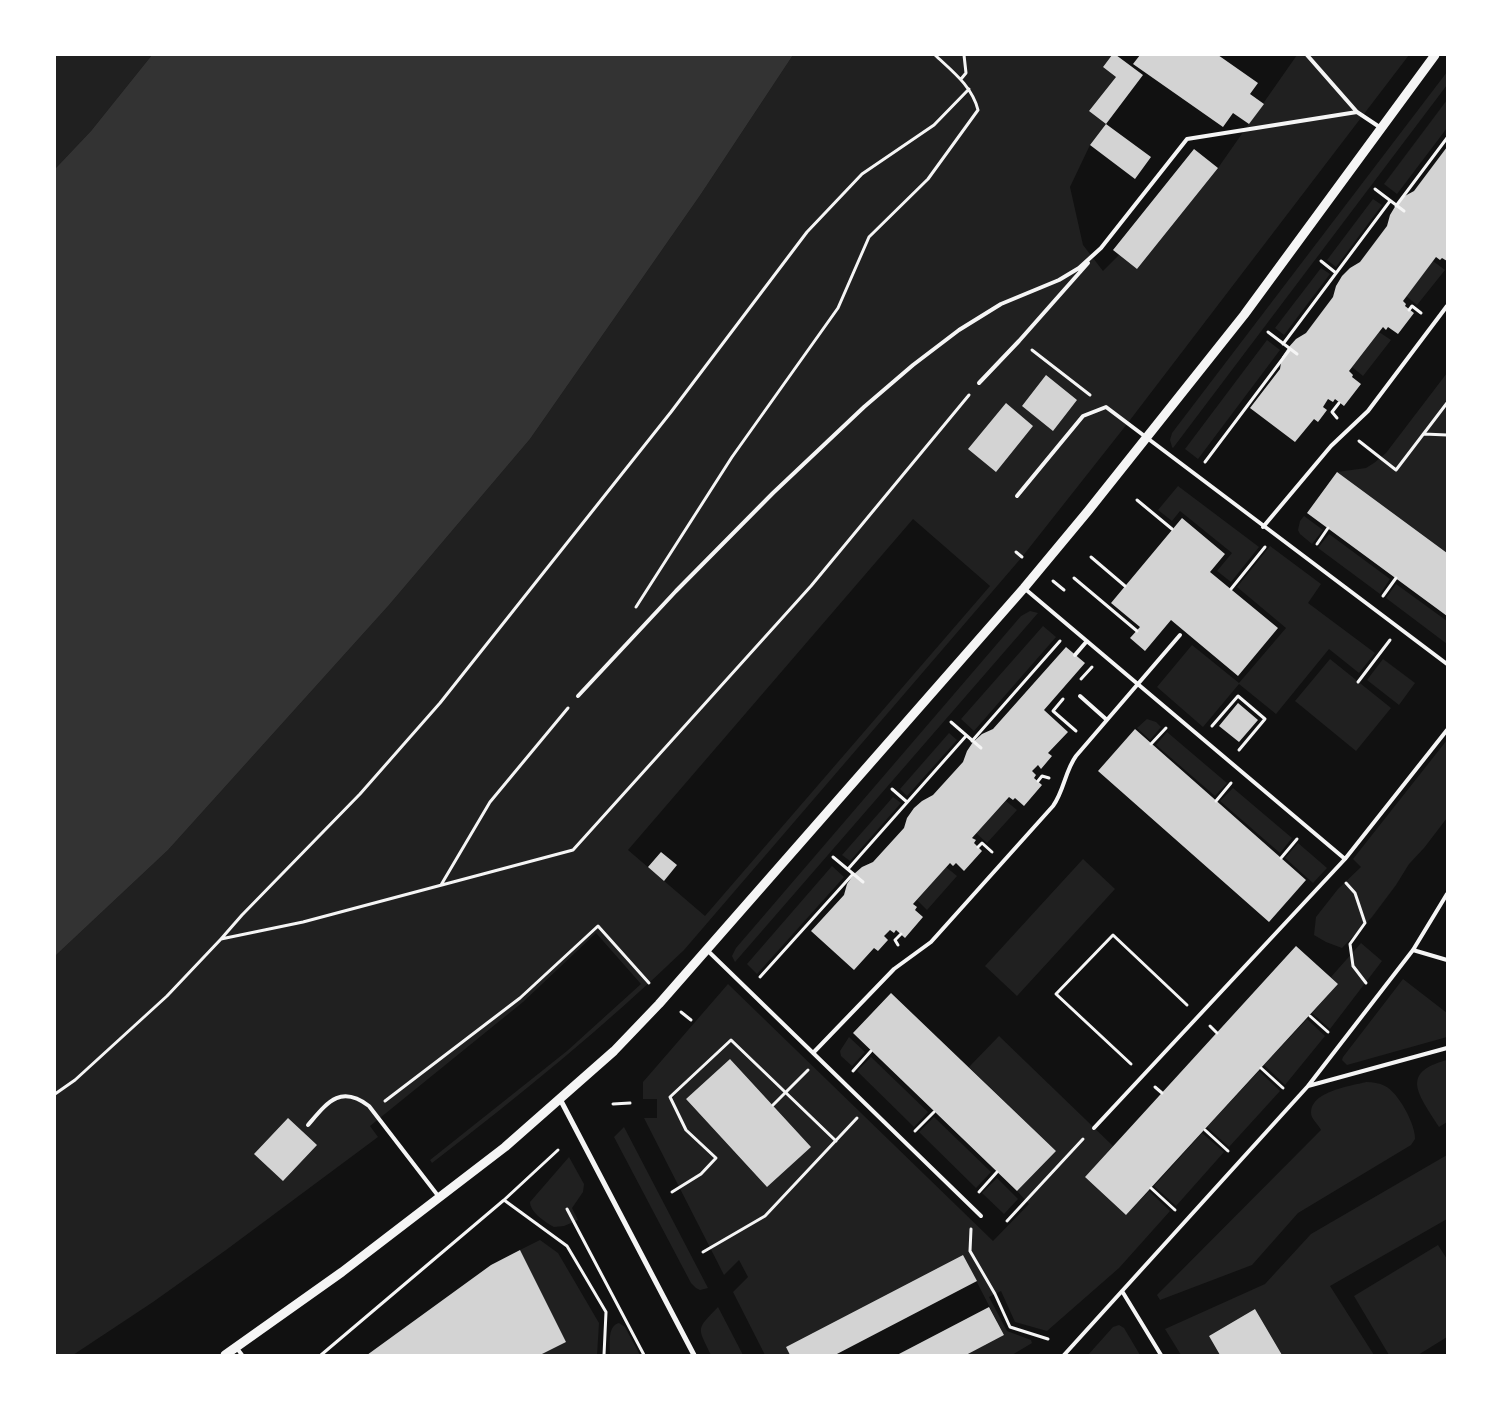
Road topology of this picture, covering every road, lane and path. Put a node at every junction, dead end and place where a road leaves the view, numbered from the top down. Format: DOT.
graph roads {
  1 [pos="935,55"];
  2 [pos="964,55"];
  3 [pos="1307,55"];
  4 [pos="1435,55"];
  5 [pos="961,79"];
  6 [pos="969,89"];
  7 [pos="1357,112"];
  8 [pos="1381,128"];
  9 [pos="1447,138"];
  10 [pos="1375,189"];
  11 [pos="1390,201"];
  12 [pos="1396,206"];
  13 [pos="1404,211"];
  14 [pos="1101,248"];
  15 [pos="1321,261"];
  16 [pos="1336,273"];
  17 [pos="1447,306"];
  18 [pos="1409,310"];
  19 [pos="1421,313"];
  20 [pos="1268,332"];
  21 [pos="1019,341"];
  22 [pos="1283,344"];
  23 [pos="1290,349"];
  24 [pos="1297,354"];
  25 [pos="979,383"];
  26 [pos="1339,402"];
  27 [pos="1447,403"];
  28 [pos="1106,407"];
  29 [pos="1338,419"];
  30 [pos="1346,432"];
  31 [pos="1424,434"];
  32 [pos="1447,435"];
  33 [pos="1146,439"];
  34 [pos="1202,466"];
  35 [pos="1017,496"];
  36 [pos="1137,500"];
  37 [pos="1263,527"];
  38 [pos="1172,530"];
  39 [pos="1274,534"];
  40 [pos="1016,552"];
  41 [pos="1022,557"];
  42 [pos="1091,557"];
  43 [pos="1074,578"];
  44 [pos="1052,581"];
  45 [pos="1125,586"];
  46 [pos="1024,588"];
  47 [pos="1231,589"];
  48 [pos="1064,590"];
  49 [pos="631,614"];
  50 [pos="1399,628"];
  51 [pos="1137,631"];
  52 [pos="1180,635"];
  53 [pos="1062,638"];
  54 [pos="1087,641"];
  55 [pos="1075,655"];
  56 [pos="1447,664"];
  57 [pos="1358,682"];
  58 [pos="1138,684"];
  59 [pos="578,696"];
  60 [pos="1080,696"];
  61 [pos="1107,720"];
  62 [pos="951,722"];
  63 [pos="1447,730"];
  64 [pos="966,736"];
  65 [pos="1202,738"];
  66 [pos="972,741"];
  67 [pos="981,748"];
  68 [pos="1230,762"];
  69 [pos="1241,771"];
  70 [pos="1051,778"];
  71 [pos="1038,781"];
  72 [pos="892,789"];
  73 [pos="1216,801"];
  74 [pos="907,802"];
  75 [pos="1307,827"];
  76 [pos="978,847"];
  77 [pos="992,853"];
  78 [pos="833,856"];
  79 [pos="1281,858"];
  80 [pos="1345,859"];
  81 [pos="848,869"];
  82 [pos="1336,871"];
  83 [pos="853,874"];
  84 [pos="862,882"];
  85 [pos="441,885"];
  86 [pos="1447,894"];
  87 [pos="900,934"];
  88 [pos="221,939"];
  89 [pos="899,946"];
  90 [pos="707,950"];
  91 [pos="1413,950"];
  92 [pos="1447,960"];
  93 [pos="758,980"];
  94 [pos="649,983"];
  95 [pos="1368,985"];
  96 [pos="681,1012"];
  97 [pos="1199,1016"];
  98 [pos="1310,1016"];
  99 [pos="691,1020"];
  100 [pos="1216,1033"];
  101 [pos="1330,1035"];
  102 [pos="1447,1048"];
  103 [pos="871,1051"];
  104 [pos="813,1053"];
  105 [pos="810,1068"];
  106 [pos="1261,1068"];
  107 [pos="1143,1076"];
  108 [pos="842,1081"];
  109 [pos="1308,1086"];
  110 [pos="1285,1090"];
  111 [pos="786,1092"];
  112 [pos="1162,1093"];
  113 [pos="55,1094"];
  114 [pos="560,1099"];
  115 [pos="630,1103"];
  116 [pos="613,1104"];
  117 [pos="773,1105"];
  118 [pos="868,1106"];
  119 [pos="372,1111"];
  120 [pos="934,1112"];
  121 [pos="308,1125"];
  122 [pos="1094,1128"];
  123 [pos="1205,1130"];
  124 [pos="836,1141"];
  125 [pos="905,1142"];
  126 [pos="558,1150"];
  127 [pos="1229,1152"];
  128 [pos="997,1172"];
  129 [pos="1151,1188"];
  130 [pos="672,1192"];
  131 [pos="439,1197"];
  132 [pos="504,1200"];
  133 [pos="968,1203"];
  134 [pos="567,1209"];
  135 [pos="1176,1211"];
  136 [pos="981,1216"];
  137 [pos="1007,1221"];
  138 [pos="971,1226"];
  139 [pos="703,1252"];
  140 [pos="1122,1291"];
  141 [pos="1048,1339"];
  142 [pos="239,1351"];
  143 [pos="225,1355"];
  144 [pos="321,1355"];
  145 [pos="604,1355"];
  146 [pos="644,1355"];
  147 [pos="694,1355"];
  148 [pos="1064,1355"];
  149 [pos="1161,1355"];
  1 -- 5 [label="path"];
  2 -- 5 [label="path"];
  3 -- 7 [label="lane"];
  4 -- 8 [label="street"];
  5 -- 6 [label="path"];
  6 -- 49 [label="path"];
  6 -- 88 [label="path"];
  7 -- 8 [label="lane"];
  7 -- 14 [label="lane"];
  8 -- 33 [label="street"];
  9 -- 12 [label="path"];
  10 -- 11 [label="path"];
  11 -- 12 [label="path"];
  11 -- 16 [label="path"];
  12 -- 13 [label="path"];
  14 -- 21 [label="lane"];
  14 -- 59 [label="lane"];
  15 -- 16 [label="path"];
  16 -- 22 [label="path"];
  17 -- 30 [label="lane"];
  18 -- 19 [label="path"];
  20 -- 22 [label="path"];
  21 -- 25 [label="lane"];
  21 -- 28 [label="path"];
  22 -- 23 [label="path"];
  23 -- 24 [label="path"];
  23 -- 34 [label="path"];
  25 -- 85 [label="path"];
  26 -- 29 [label="path"];
  27 -- 31 [label="path"];
  28 -- 33 [label="lane"];
  28 -- 35 [label="lane"];
  30 -- 31 [label="path"];
  30 -- 37 [label="lane"];
  31 -- 32 [label="path"];
  33 -- 37 [label="lane"];
  33 -- 46 [label="street"];
  36 -- 38 [label="path"];
  37 -- 39 [label="lane"];
  39 -- 47 [label="path"];
  39 -- 50 [label="lane"];
  40 -- 41 [label="path"];
  42 -- 45 [label="path"];
  43 -- 51 [label="path"];
  44 -- 48 [label="path"];
  46 -- 54 [label="lane"];
  46 -- 90 [label="street"];
  50 -- 56 [label="lane"];
  50 -- 57 [label="path"];
  52 -- 58 [label="lane"];
  53 -- 66 [label="path"];
  54 -- 55 [label="lane"];
  54 -- 58 [label="lane"];
  58 -- 61 [label="lane"];
  58 -- 65 [label="lane"];
  59 -- 85 [label="path"];
  60 -- 61 [label="lane"];
  61 -- 104 [label="lane"];
  62 -- 64 [label="path"];
  63 -- 80 [label="lane"];
  64 -- 66 [label="path"];
  64 -- 74 [label="path"];
  65 -- 68 [label="lane"];
  65 -- 68 [label="path"];
  66 -- 67 [label="path"];
  68 -- 69 [label="lane"];
  69 -- 73 [label="path"];
  69 -- 75 [label="lane"];
  70 -- 71 [label="path"];
  72 -- 74 [label="path"];
  74 -- 81 [label="path"];
  75 -- 79 [label="path"];
  75 -- 80 [label="lane"];
  76 -- 77 [label="path"];
  78 -- 81 [label="path"];
  80 -- 82 [label="lane"];
  81 -- 83 [label="path"];
  82 -- 95 [label="path"];
  82 -- 97 [label="lane"];
  83 -- 84 [label="path"];
  83 -- 93 [label="path"];
  85 -- 88 [label="path"];
  86 -- 91 [label="lane"];
  87 -- 89 [label="path"];
  88 -- 113 [label="path"];
  90 -- 104 [label="lane"];
  90 -- 114 [label="street"];
  91 -- 92 [label="lane"];
  91 -- 109 [label="lane"];
  94 -- 119 [label="path"];
  96 -- 99 [label="path"];
  97 -- 100 [label="path"];
  97 -- 107 [label="lane"];
  97 -- 107 [label="path"];
  98 -- 101 [label="path"];
  102 -- 109 [label="lane"];
  103 -- 108 [label="path"];
  104 -- 108 [label="lane"];
  105 -- 111 [label="path"];
  106 -- 110 [label="path"];
  107 -- 112 [label="path"];
  107 -- 122 [label="lane"];
  108 -- 118 [label="lane"];
  109 -- 140 [label="lane"];
  111 -- 117 [label="path"];
  111 -- 124 [label="path"];
  111 -- 130 [label="path"];
  114 -- 131 [label="street"];
  114 -- 147 [label="street"];
  115 -- 116 [label="path"];
  118 -- 124 [label="path"];
  118 -- 125 [label="lane"];
  119 -- 121 [label="lane"];
  119 -- 131 [label="lane"];
  120 -- 125 [label="path"];
  122 -- 137 [label="path"];
  123 -- 127 [label="path"];
  124 -- 139 [label="path"];
  125 -- 133 [label="lane"];
  126 -- 132 [label="path"];
  128 -- 133 [label="path"];
  129 -- 135 [label="path"];
  131 -- 142 [label="street"];
  132 -- 144 [label="path"];
  132 -- 145 [label="path"];
  133 -- 136 [label="lane"];
  134 -- 146 [label="path"];
  138 -- 141 [label="path"];
  140 -- 148 [label="lane"];
  140 -- 149 [label="lane"];
  142 -- 143 [label="street"];
}
